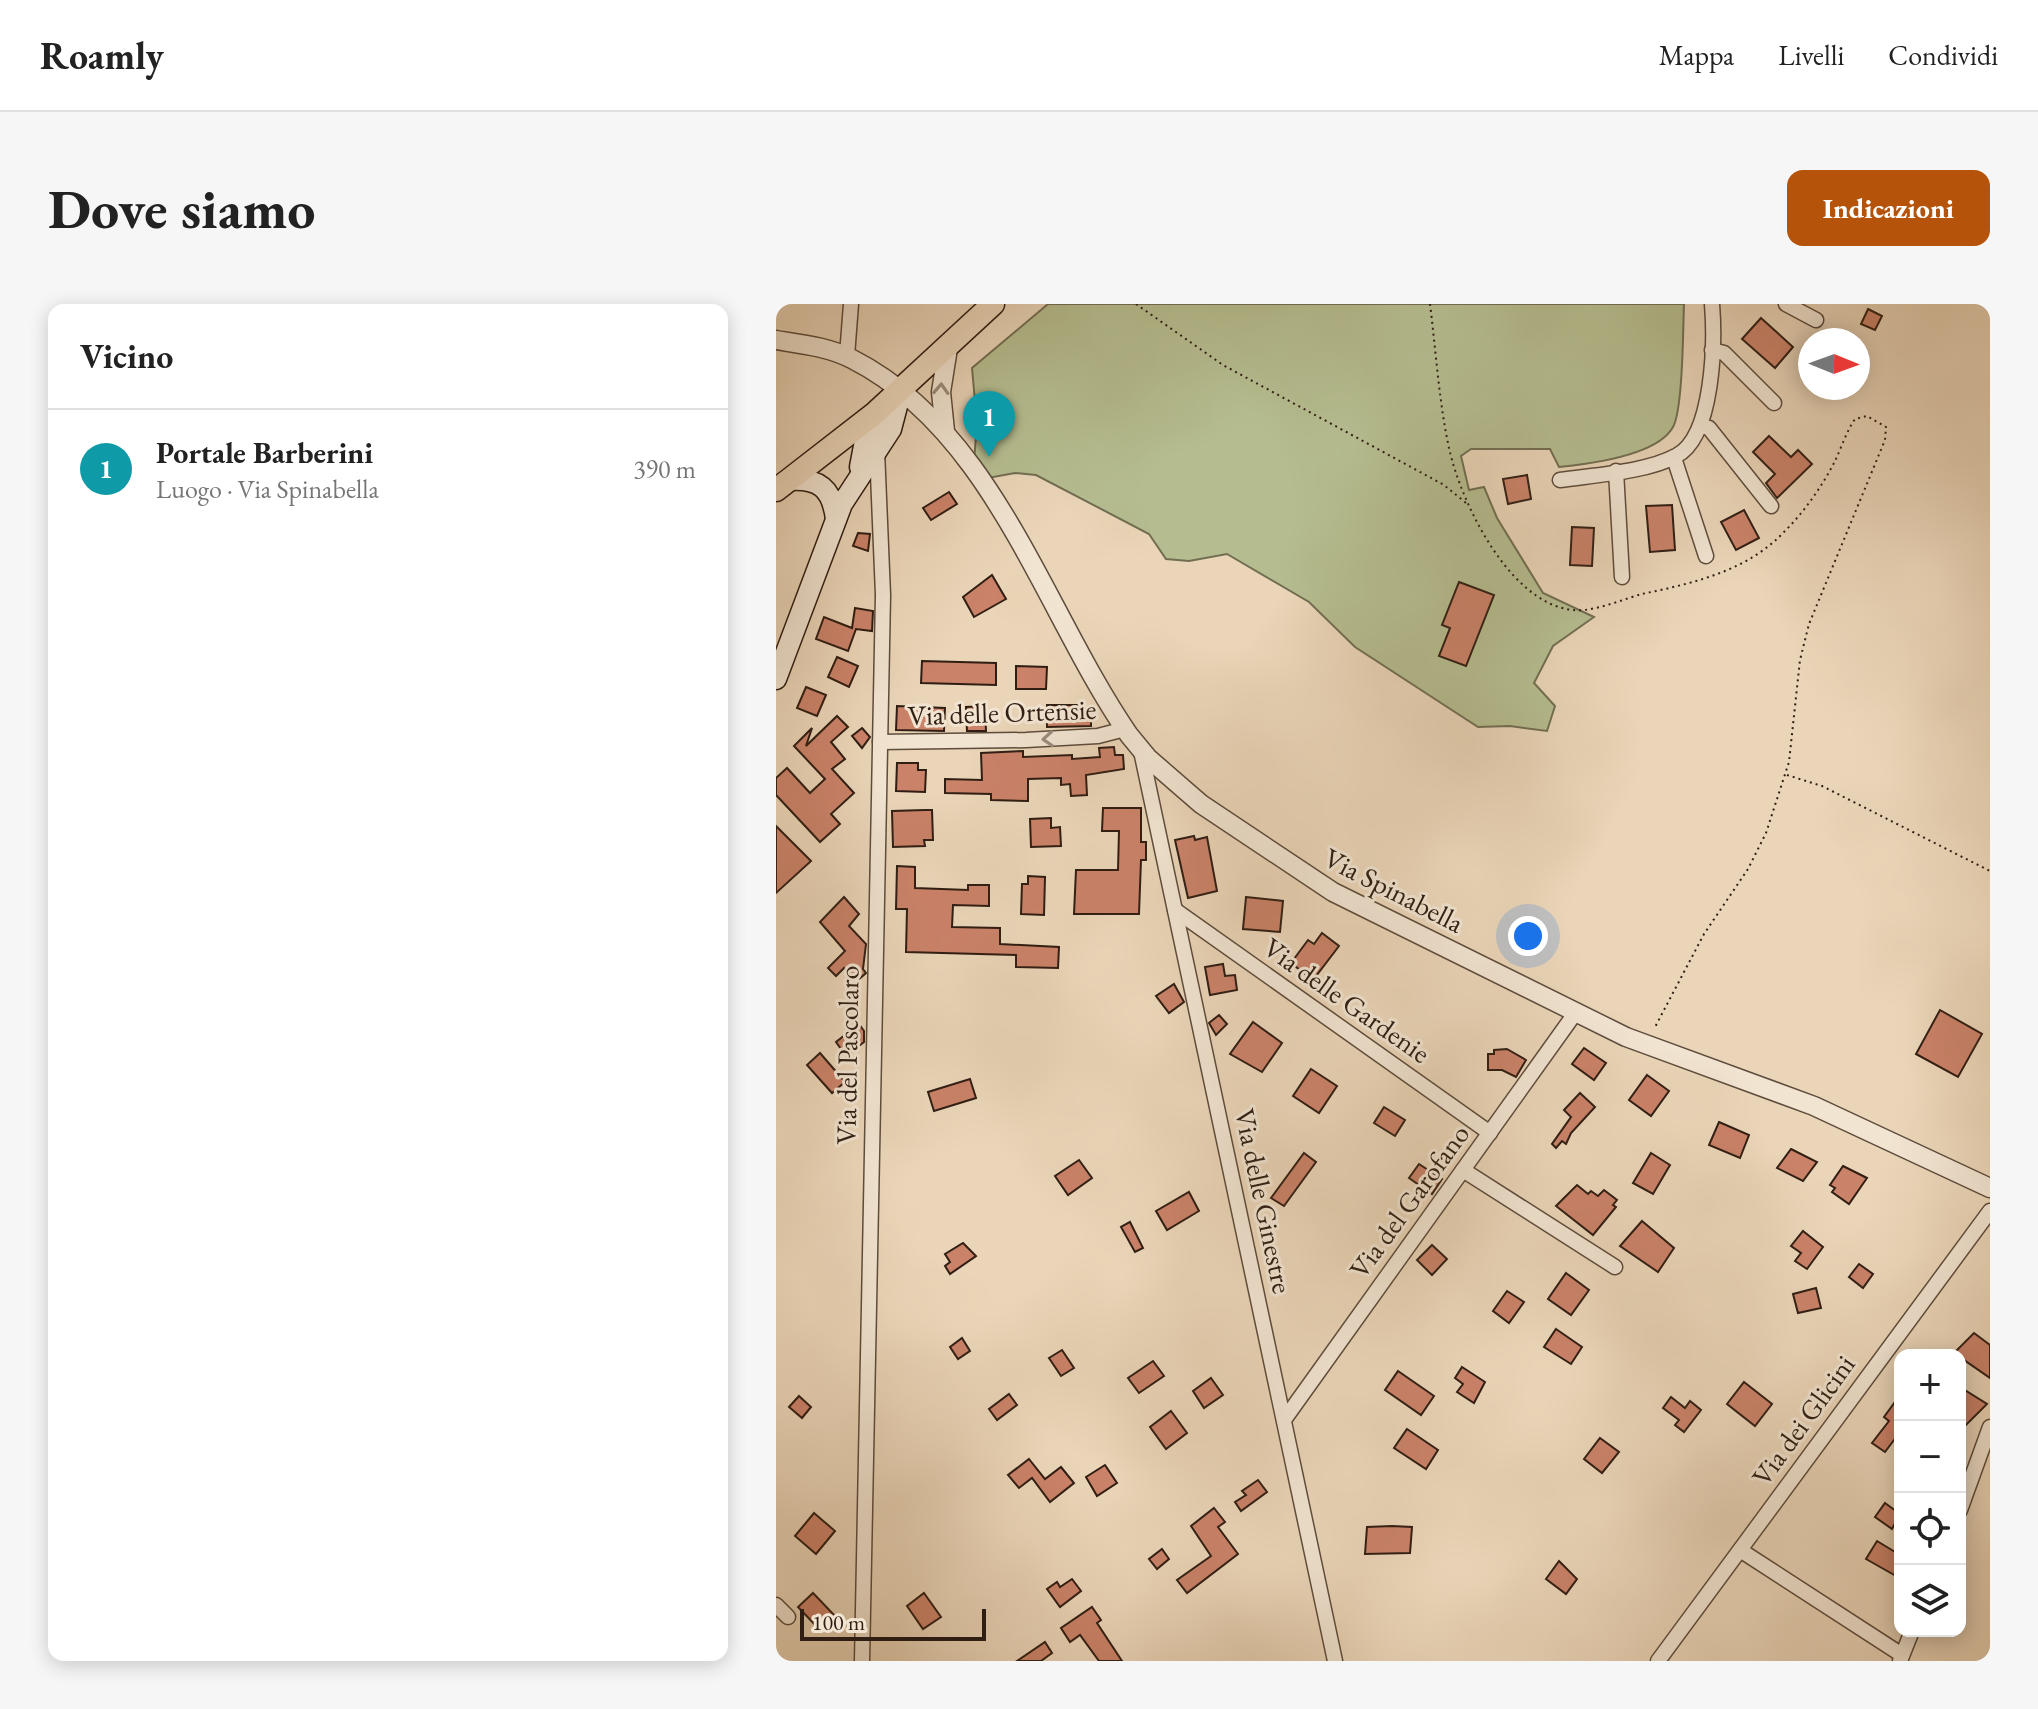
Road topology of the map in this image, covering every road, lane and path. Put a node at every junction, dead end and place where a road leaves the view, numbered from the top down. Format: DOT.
graph roads {
  1 [pos="851,304"];
  2 [pos="993,304"];
  3 [pos="1013,304"];
  4 [pos="1136,304"];
  5 [pos="1712,304"];
  6 [pos="1786,304"];
  7 [pos="1816,320"];
  8 [pos="966,332"];
  9 [pos="776,340"];
  10 [pos="948,348"];
  11 [pos="1712,350"];
  12 [pos="847,356"];
  13 [pos="901,391"];
  14 [pos="1774,403"];
  15 [pos="881,407"];
  16 [pos="1702,426"];
  17 [pos="945,431"];
  18 [pos="877,450"];
  19 [pos="1674,458"];
  20 [pos="1616,471"];
  21 [pos="859,473"];
  22 [pos="1560,480"];
  23 [pos="782,485"];
  24 [pos="1467,504"];
  25 [pos="1771,506"];
  26 [pos="836,519"];
  27 [pos="1706,556"];
  28 [pos="1622,577"];
  29 [pos="776,679"];
  30 [pos="1125,729"];
  31 [pos="880,742"];
  32 [pos="1141,751"];
  33 [pos="1990,871"];
  34 [pos="1175,910"];
  35 [pos="1576,1012"];
  36 [pos="1645,1045"];
  37 [pos="1490,1133"];
  38 [pos="1463,1170"];
  39 [pos="1989,1185"];
  40 [pos="1990,1211"];
  41 [pos="1615,1267"];
  42 [pos="1284,1420"];
  43 [pos="1990,1427"];
  44 [pos="1966,1493"];
  45 [pos="1740,1550"];
  46 [pos="776,1605"];
  47 [pos="788,1617"];
  48 [pos="1910,1637"];
  49 [pos="1901,1658"];
  50 [pos="862,1661"];
  51 [pos="1335,1661"];
  52 [pos="1658,1661"];
  1 -- 12 [label="street"];
  2 -- 8 [label="main road"];
  3 -- 8 [label="main road"];
  4 -- 24 [label="path"];
  5 -- 11 [label="street"];
  6 -- 7 [label="street"];
  8 -- 10 [label="main road"];
  9 -- 12 [label="street"];
  10 -- 13 [label="main road"];
  17 -- 10 [label="street, Via Spinabella, one-way"];
  11 -- 14 [label="street"];
  11 -- 16 [label="street"];
  12 -- 13 [label="street, Via Spinabella"];
  13 -- 15 [label="main road"];
  13 -- 17 [label="street, Via Spinabella"];
  13 -- 18 [label="main road"];
  15 -- 21 [label="main road"];
  15 -- 23 [label="main road"];
  16 -- 19 [label="street"];
  16 -- 25 [label="street"];
  17 -- 30 [label="street, Via Spinabella"];
  18 -- 21 [label="main road"];
  18 -- 31 [label="street, Via del Pascolaro"];
  19 -- 20 [label="street"];
  19 -- 27 [label="street"];
  20 -- 22 [label="street"];
  20 -- 28 [label="street"];
  21 -- 26 [label="main road"];
  23 -- 26 [label="main road"];
  26 -- 29 [label="main road"];
  30 -- 31 [label="street, Via delle Ortensie, one-way"];
  30 -- 32 [label="street, Via Spinabella"];
  31 -- 50 [label="street, Via del Pascolaro"];
  32 -- 34 [label="street, Via delle Ginestre"];
  32 -- 35 [label="street, Via Spinabella"];
  33 -- 36 [label="path"];
  34 -- 37 [label="street, Via delle Gardenie"];
  34 -- 42 [label="street, Via delle Ginestre"];
  35 -- 36 [label="street, Via Spinabella"];
  35 -- 37 [label="street, Via del Garofano"];
  36 -- 39 [label="street, Via Spinabella"];
  37 -- 38 [label="street, Via del Garofano"];
  38 -- 41 [label="street"];
  38 -- 42 [label="street, Via del Garofano"];
  40 -- 45 [label="street, Via dei Glicini"];
  42 -- 51 [label="street, Via delle Ginestre"];
  43 -- 44 [label="street"];
  45 -- 49 [label="street"];
  45 -- 52 [label="street, Via dei Glicini"];
  46 -- 47 [label="street"];
  48 -- 49 [label="street"];
}
